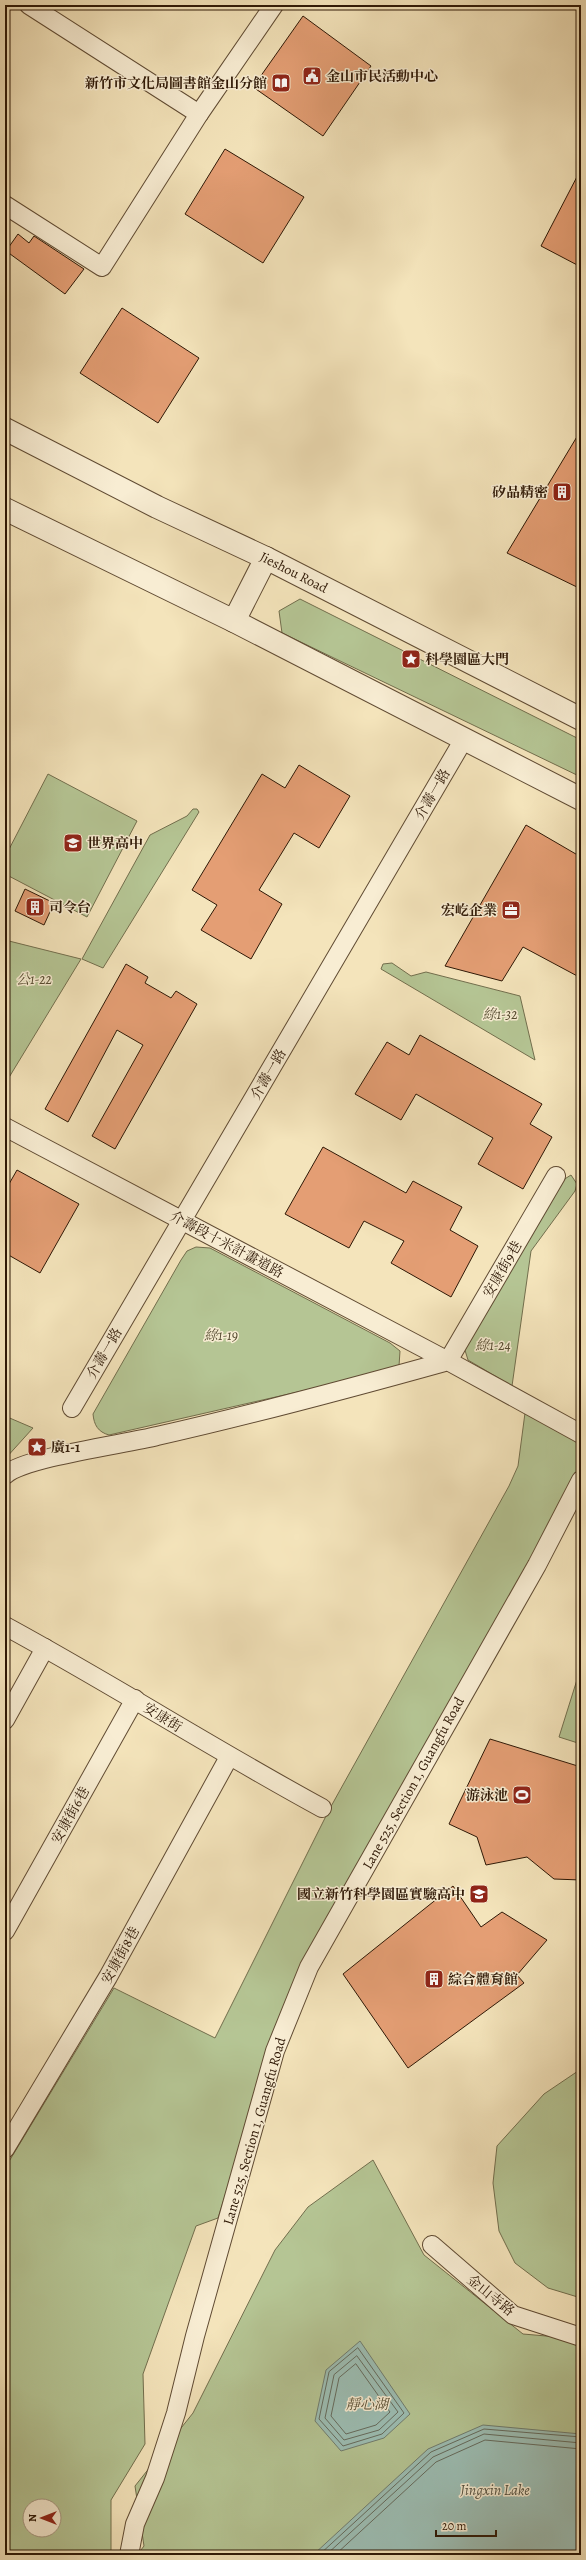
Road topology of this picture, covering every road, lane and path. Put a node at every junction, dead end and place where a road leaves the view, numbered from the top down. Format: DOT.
graph roads {
  1 [pos="29,5"];
  2 [pos="274,5"];
  3 [pos="199,114"];
  4 [pos="5,205"];
  5 [pos="5,429"];
  6 [pos="5,509"];
  7 [pos="266,558"];
  8 [pos="234,621"];
  9 [pos="581,719"];
  10 [pos="464,739"];
  11 [pos="581,799"];
  12 [pos="5,1127"];
  13 [pos="556,1176"];
  14 [pos="182,1220"];
  15 [pos="448,1361"];
  16 [pos="72,1408"];
  17 [pos="581,1434"];
  18 [pos="5,1475"];
  19 [pos="581,1480"];
  20 [pos="5,1626"];
  21 [pos="45,1648"];
  22 [pos="135,1700"];
  23 [pos="5,1720"];
  24 [pos="229,1757"];
  25 [pos="322,1808"];
  26 [pos="5,1931"];
  27 [pos="5,2149"];
  28 [pos="432,2245"];
  29 [pos="581,2337"];
  30 [pos="129,2555"];
  1 -- 3 [label="street"];
  2 -- 3 [label="street"];
  3 -- 4 [label="street"];
  5 -- 7 [label="street, Jieshou Road"];
  6 -- 8 [label="street"];
  7 -- 8 [label="street"];
  7 -- 9 [label="street, Jieshou Road"];
  8 -- 10 [label="street"];
  10 -- 11 [label="street"];
  10 -- 14 [label="street, 介壽一路"];
  12 -- 14 [label="street, 介壽段十米計畫道路"];
  13 -- 15 [label="street, 安康街9巷"];
  14 -- 15 [label="street, 介壽段十米計畫道路"];
  14 -- 16 [label="street, 介壽一路"];
  15 -- 17 [label="street, 介壽段十米計畫道路"];
  15 -- 18 [label="street"];
  19 -- 30 [label="street, Lane 525, Section 1, Guangfu Road"];
  20 -- 21 [label="street, 安康街"];
  21 -- 22 [label="street, 安康街"];
  21 -- 23 [label="street"];
  22 -- 24 [label="street, 安康街"];
  22 -- 26 [label="street, 安康街6巷"];
  24 -- 25 [label="street, 安康街"];
  24 -- 27 [label="street, 安康街8巷"];
  28 -- 29 [label="street, 金山寺路"];
}
